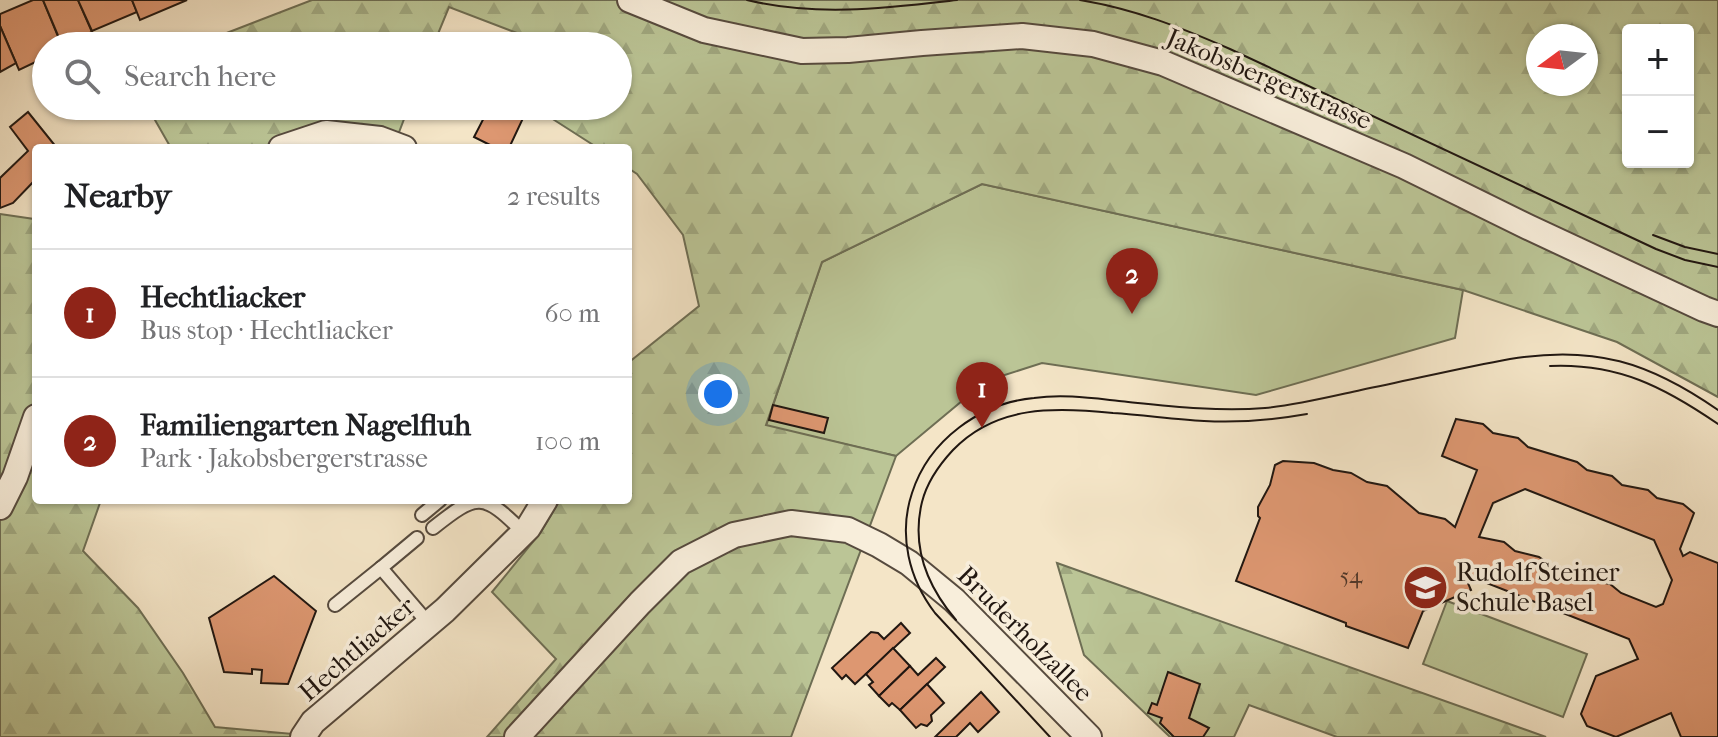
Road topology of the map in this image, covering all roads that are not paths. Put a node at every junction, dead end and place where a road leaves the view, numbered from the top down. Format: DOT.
graph roads {
  1 [pos="630,0"];
  2 [pos="293,144"];
  3 [pos="393,144"];
  4 [pos="1718,314"];
  5 [pos="32,428"];
  6 [pos="435,504"];
  7 [pos="469,504"];
  8 [pos="492,504"];
  9 [pos="539,504"];
  10 [pos="0,507"];
  11 [pos="422,515"];
  12 [pos="433,528"];
  13 [pos="523,532"];
  14 [pos="417,538"];
  15 [pos="381,568"];
  16 [pos="335,605"];
  17 [pos="429,624"];
  18 [pos="303,737"];
  19 [pos="517,737"];
  20 [pos="1089,737"];
  1 -- 4 [label="street, Jakobsbergerstrasse"];
  2 -- 3 [label="street"];
  5 -- 10 [label="street"];
  6 -- 11 [label="lane"];
  7 -- 12 [label="lane"];
  8 -- 13 [label="lane"];
  9 -- 13 [label="street, Hechtliacker"];
  13 -- 17 [label="street, Hechtliacker"];
  14 -- 15 [label="lane"];
  15 -- 16 [label="lane"];
  15 -- 17 [label="lane"];
  17 -- 18 [label="street, Hechtliacker"];
  19 -- 20 [label="street, Bruderholzallee"];
}
